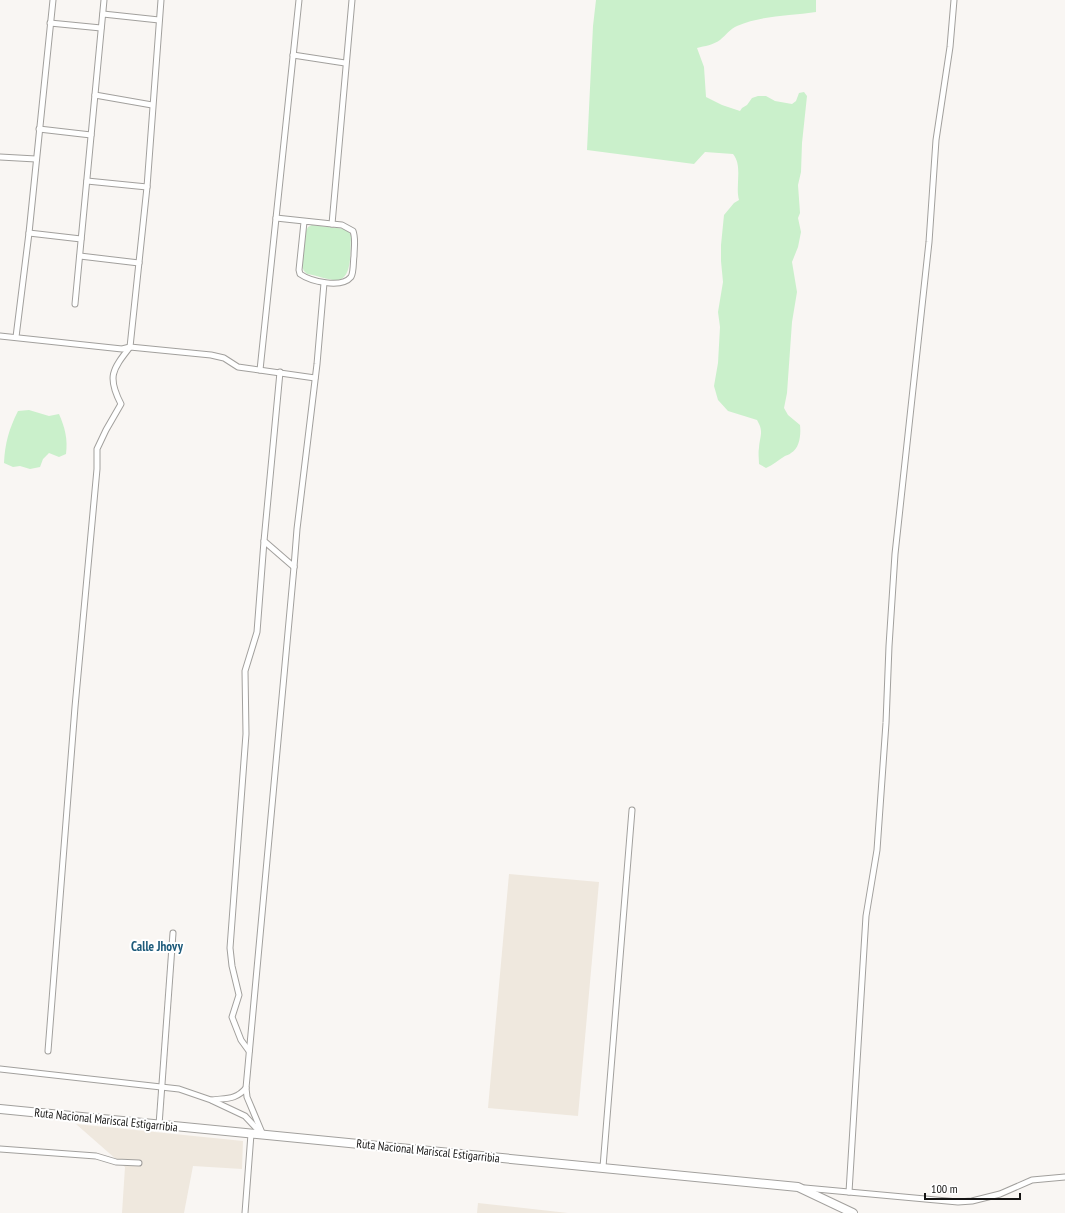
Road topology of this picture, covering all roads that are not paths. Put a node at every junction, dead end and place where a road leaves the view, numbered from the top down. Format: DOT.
graph roads {
  1 [pos="53,0"];
  2 [pos="104,0"];
  3 [pos="161,0"];
  4 [pos="299,0"];
  5 [pos="352,0"];
  6 [pos="954,0"];
  7 [pos="103,14"];
  8 [pos="159,20"];
  9 [pos="50,23"];
  10 [pos="101,28"];
  11 [pos="293,56"];
  12 [pos="345,63"];
  13 [pos="95,95"];
  14 [pos="152,105"];
  15 [pos="39,128"];
  16 [pos="91,135"];
  17 [pos="0,157"];
  18 [pos="36,160"];
  19 [pos="87,181"];
  20 [pos="147,187"];
  21 [pos="276,218"];
  22 [pos="304,222"];
  23 [pos="332,224"];
  24 [pos="29,233"];
  25 [pos="81,239"];
  26 [pos="80,256"];
  27 [pos="139,263"];
  28 [pos="324,283"];
  29 [pos="75,304"];
  30 [pos="0,336"];
  31 [pos="16,337"];
  32 [pos="130,347"];
  33 [pos="260,370"];
  34 [pos="280,372"];
  35 [pos="315,378"];
  36 [pos="264,541"];
  37 [pos="294,568"];
  38 [pos="632,810"];
  39 [pos="173,933"];
  40 [pos="48,1051"];
  41 [pos="249,1051"];
  42 [pos="0,1069"];
  43 [pos="161,1086"];
  44 [pos="246,1088"];
  45 [pos="211,1100"];
  46 [pos="0,1109"];
  47 [pos="159,1125"];
  48 [pos="251,1134"];
  49 [pos="263,1135"];
  50 [pos="0,1149"];
  51 [pos="140,1163"];
  52 [pos="603,1168"];
  53 [pos="1065,1176"];
  54 [pos="798,1187"];
  55 [pos="849,1192"];
  56 [pos="245,1213"];
  57 [pos="852,1213"];
  1 -- 9 [label="street"];
  2 -- 7 [label="street"];
  3 -- 8 [label="street"];
  4 -- 11 [label="street"];
  5 -- 12 [label="street"];
  6 -- 55 [label="street"];
  7 -- 8 [label="street"];
  7 -- 10 [label="street"];
  8 -- 14 [label="street"];
  9 -- 10 [label="street"];
  9 -- 15 [label="street"];
  10 -- 13 [label="street"];
  11 -- 12 [label="street"];
  11 -- 21 [label="street"];
  12 -- 23 [label="street"];
  13 -- 14 [label="street"];
  13 -- 16 [label="street"];
  14 -- 20 [label="street"];
  15 -- 16 [label="street"];
  15 -- 18 [label="street"];
  16 -- 19 [label="street"];
  17 -- 18 [label="street"];
  18 -- 24 [label="street"];
  19 -- 20 [label="street"];
  19 -- 25 [label="street"];
  20 -- 27 [label="street"];
  21 -- 22 [label="street"];
  21 -- 33 [label="street"];
  22 -- 23 [label="street"];
  22 -- 28 [label="street"];
  23 -- 28 [label="street"];
  24 -- 25 [label="street"];
  24 -- 31 [label="street"];
  25 -- 26 [label="street"];
  26 -- 27 [label="street"];
  26 -- 29 [label="street"];
  27 -- 32 [label="street"];
  28 -- 35 [label="street"];
  30 -- 31 [label="street"];
  31 -- 32 [label="street"];
  32 -- 33 [label="street"];
  32 -- 40 [label="street"];
  33 -- 34 [label="street"];
  34 -- 35 [label="street"];
  34 -- 36 [label="street"];
  35 -- 37 [label="street"];
  36 -- 37 [label="street"];
  36 -- 41 [label="street"];
  37 -- 41 [label="street"];
  38 -- 52 [label="street"];
  39 -- 43 [label="street"];
  41 -- 44 [label="street"];
  42 -- 43 [label="street"];
  43 -- 45 [label="street"];
  43 -- 47 [label="street"];
  44 -- 45 [label="street"];
  44 -- 49 [label="street"];
  45 -- 49 [label="street"];
  46 -- 47 [label="main road, Ruta Nacional Mariscal Estigarribia"];
  47 -- 48 [label="main road, Ruta Nacional Mariscal Estigarribia"];
  48 -- 49 [label="main road, Ruta Nacional Mariscal Estigarribia"];
  48 -- 56 [label="street"];
  49 -- 52 [label="main road, Ruta Nacional Mariscal Estigarribia"];
  50 -- 51 [label="street"];
  52 -- 54 [label="main road, Ruta Nacional Mariscal Estigarribia"];
  53 -- 55 [label="street"];
  54 -- 55 [label="street"];
  54 -- 57 [label="main road, Ruta Nacional Mariscal Estigarribia"];
}
